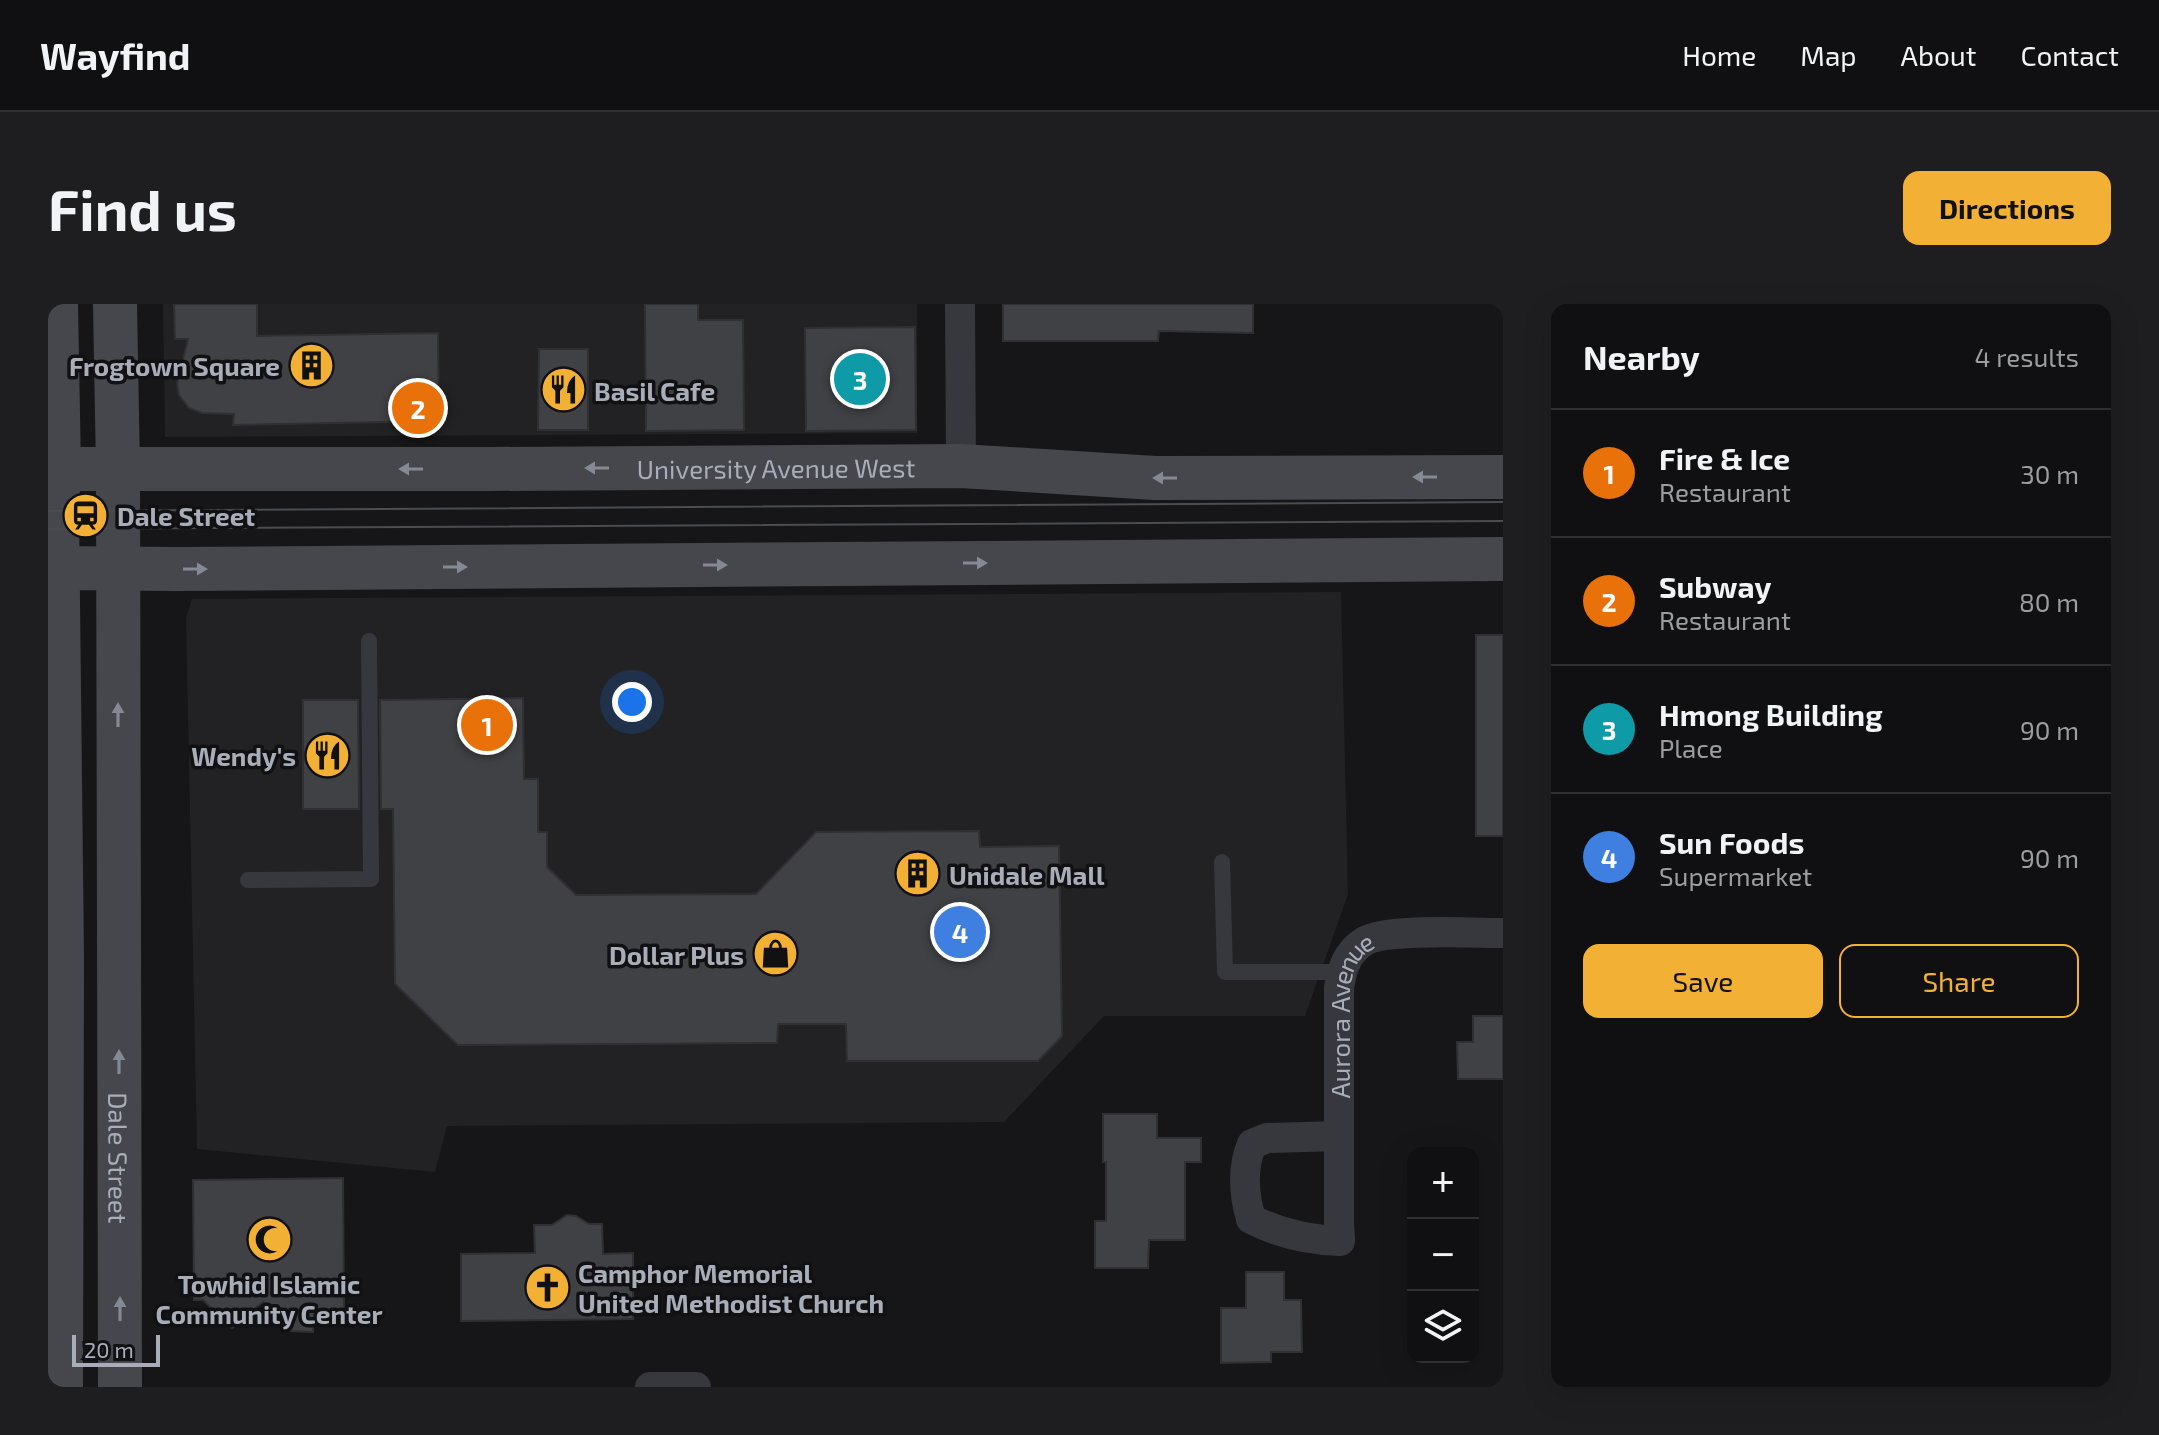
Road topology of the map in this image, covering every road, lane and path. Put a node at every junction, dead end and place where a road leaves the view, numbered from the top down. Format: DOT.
graph roads {
  1 [pos="56,304"];
  2 [pos="115,304"];
  3 [pos="960,304"];
  4 [pos="961,466"];
  5 [pos="54,469"];
  6 [pos="118,470"];
  7 [pos="1503,477"];
  8 [pos="1503,559"];
  9 [pos="53,568"];
  10 [pos="117,568"];
  11 [pos="369,641"];
  12 [pos="1222,862"];
  13 [pos="248,880"];
  14 [pos="1503,933"];
  15 [pos="55,958"];
  16 [pos="1341,972"];
  17 [pos="1339,1136"];
  18 [pos="54,1173"];
  19 [pos="61,1387"];
  20 [pos="120,1387"];
  21 [pos="650,1387"];
  22 [pos="696,1387"];
  1 -- 5 [label="main road"];
  2 -- 6 [label="main road, Dale Street"];
  3 -- 4 [label="street"];
  4 -- 6 [label="main road, University Avenue West, one-way"];
  7 -- 4 [label="main road, University Avenue West, one-way"];
  5 -- 6 [label="main road, University Avenue West"];
  5 -- 9 [label="main road"];
  6 -- 10 [label="main road, Dale Street"];
  10 -- 8 [label="main road, one-way"];
  9 -- 10 [label="main road"];
  9 -- 15 [label="main road"];
  20 -- 10 [label="main road, Dale Street, one-way"];
  11 -- 13 [label="lane"];
  12 -- 16 [label="lane"];
  14 -- 16 [label="street, Aurora Avenue"];
  15 -- 18 [label="main road"];
  16 -- 17 [label="street, Aurora Avenue"];
  18 -- 19 [label="main road"];
  21 -- 22 [label="street"];
}
